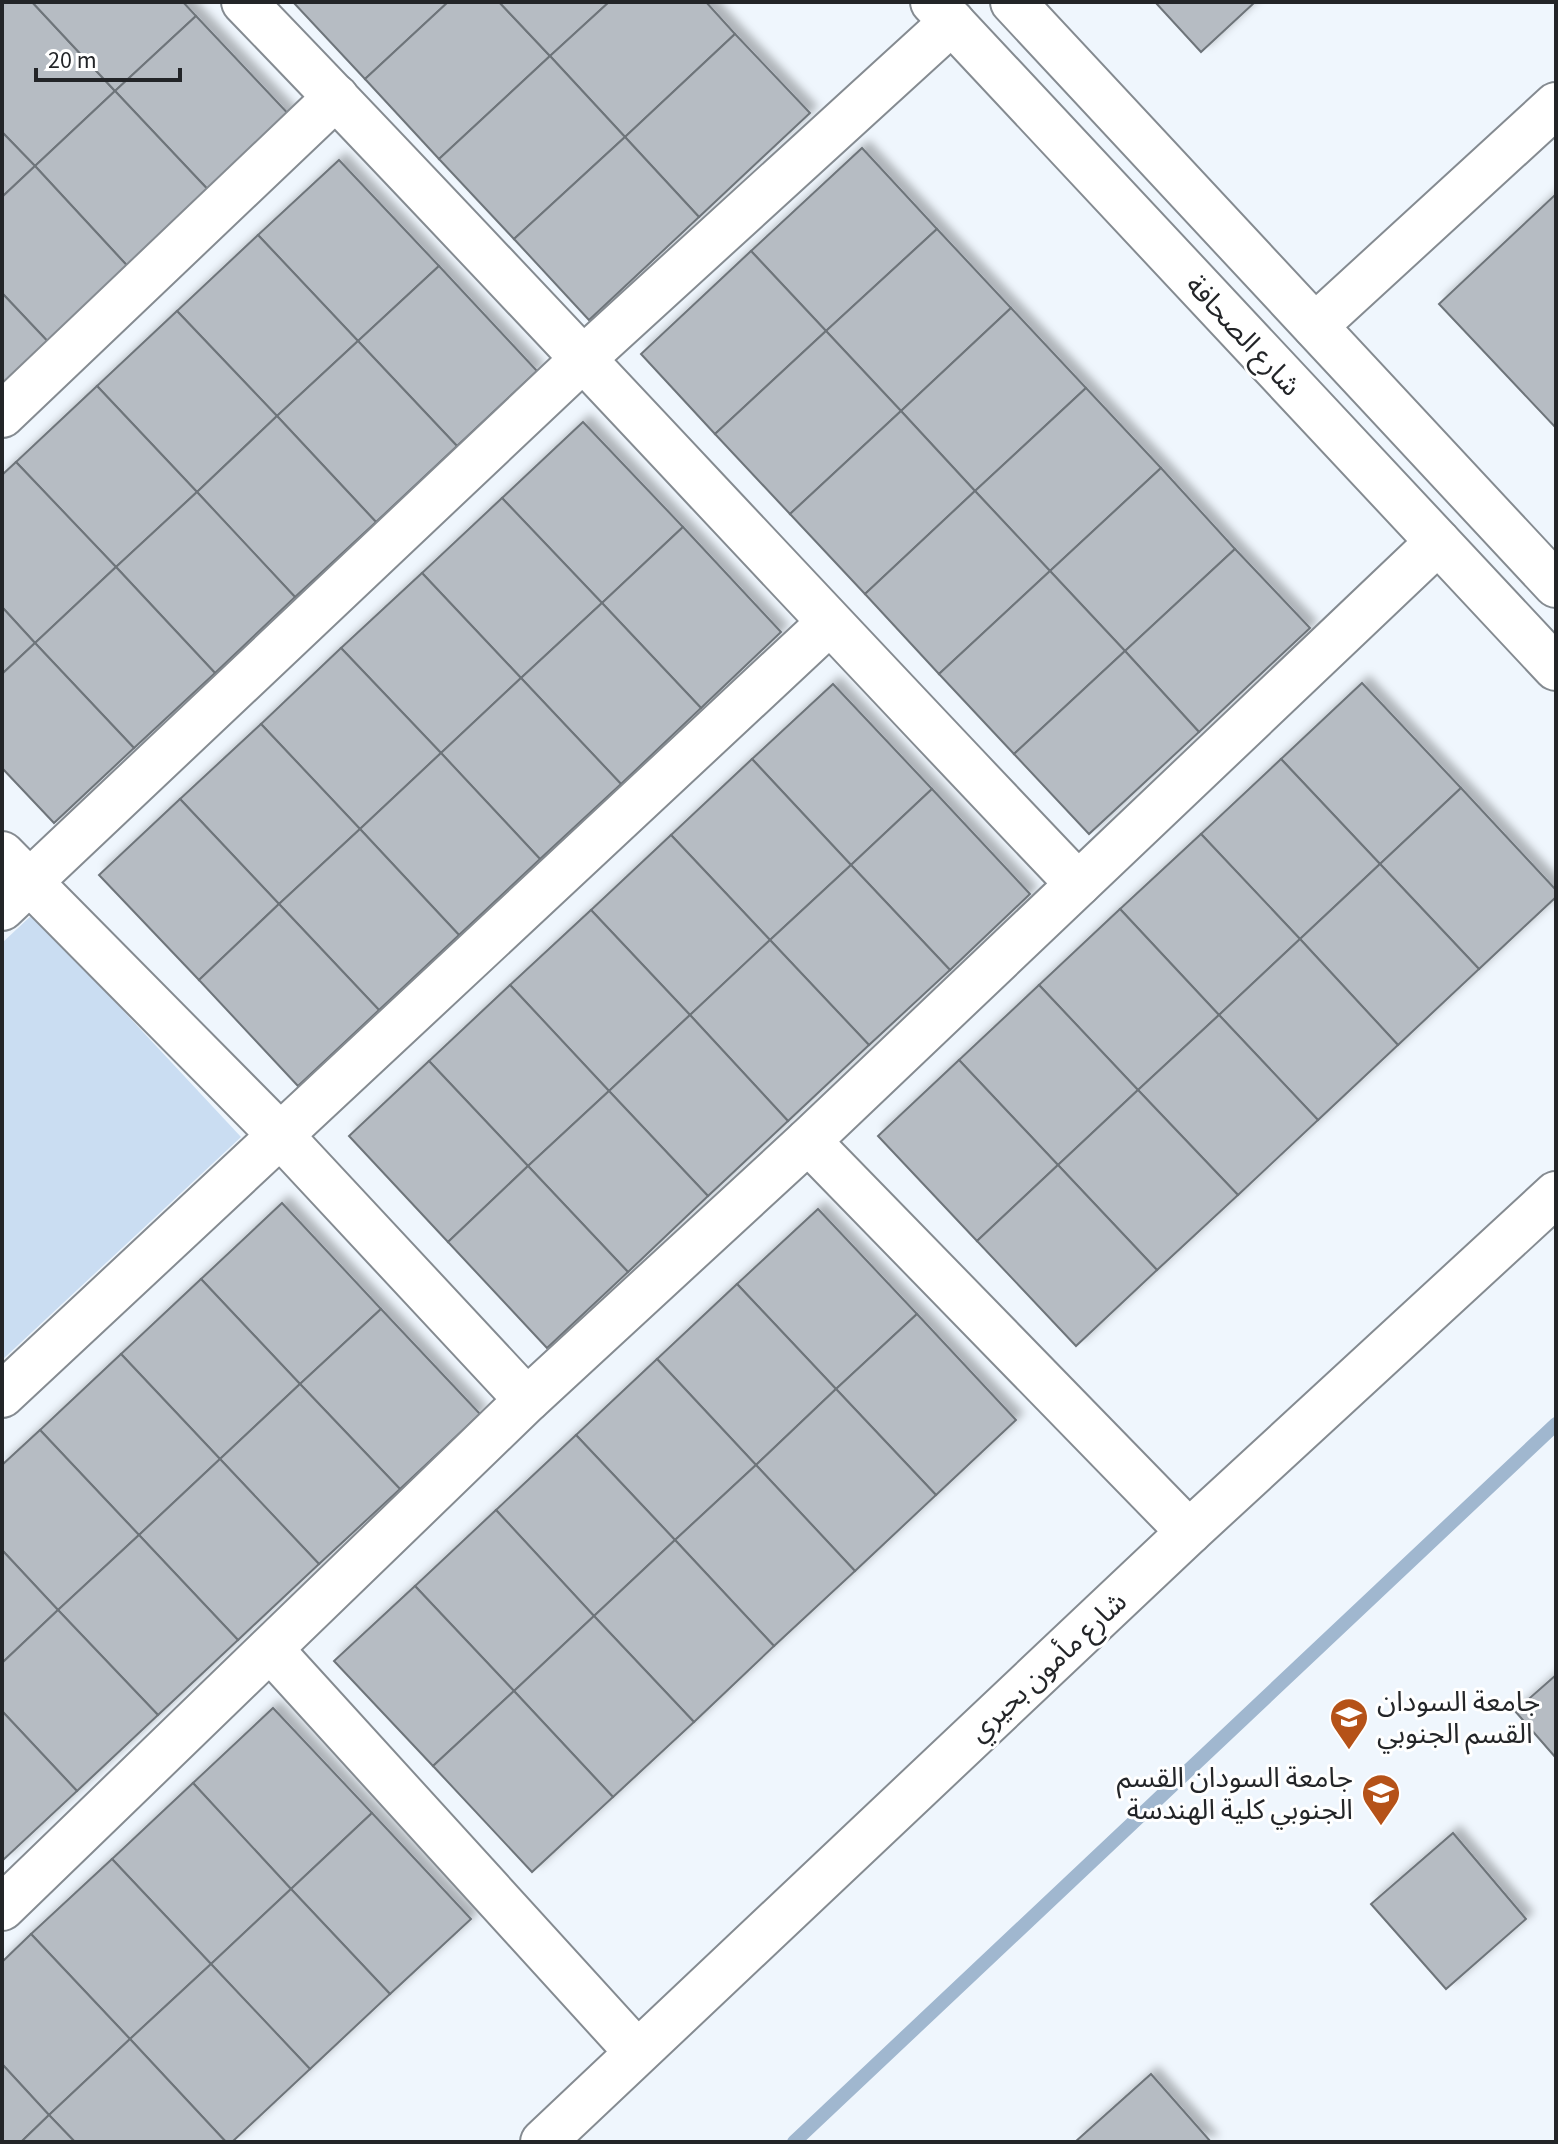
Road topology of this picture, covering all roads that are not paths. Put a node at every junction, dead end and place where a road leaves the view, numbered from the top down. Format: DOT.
graph roads {
  1 [pos="244,2"];
  2 [pos="1013,2"];
  3 [pos="943,12"];
  4 [pos="336,97"];
  5 [pos="1556,105"];
  6 [pos="1315,326"];
  7 [pos="584,358"];
  8 [pos="2,415"];
  9 [pos="1438,542"];
  10 [pos="1556,585"];
  11 [pos="829,623"];
  12 [pos="1556,668"];
  13 [pos="11,882"];
  14 [pos="1078,884"];
  15 [pos="281,1136"];
  16 [pos="808,1141"];
  17 [pos="1556,1194"];
  18 [pos="2,1395"];
  19 [pos="527,1400"];
  20 [pos="1189,1532"];
  21 [pos="271,1650"];
  22 [pos="2,1908"];
  23 [pos="637,2052"];
  24 [pos="543,2142"];
  1 -- 4 [label="street"];
  2 -- 6 [label="street, شارع الصحافة"];
  3 -- 7 [label="street"];
  3 -- 9 [label="street, شارع الصحافة"];
  4 -- 7 [label="street"];
  4 -- 8 [label="street"];
  5 -- 6 [label="street"];
  6 -- 10 [label="street, شارع الصحافة"];
  7 -- 11 [label="street"];
  7 -- 13 [label="street"];
  9 -- 12 [label="street, شارع الصحافة"];
  9 -- 14 [label="street"];
  11 -- 14 [label="street"];
  11 -- 15 [label="street"];
  13 -- 15 [label="street"];
  14 -- 16 [label="street"];
  15 -- 18 [label="street"];
  15 -- 19 [label="street"];
  16 -- 19 [label="street"];
  16 -- 20 [label="street"];
  17 -- 20 [label="street, شارع مأمون بحيري"];
  19 -- 21 [label="street"];
  20 -- 23 [label="street, شارع مأمون بحيري"];
  21 -- 22 [label="street"];
  21 -- 23 [label="street"];
  23 -- 24 [label="street, شارع مأمون بحيري"];
}
